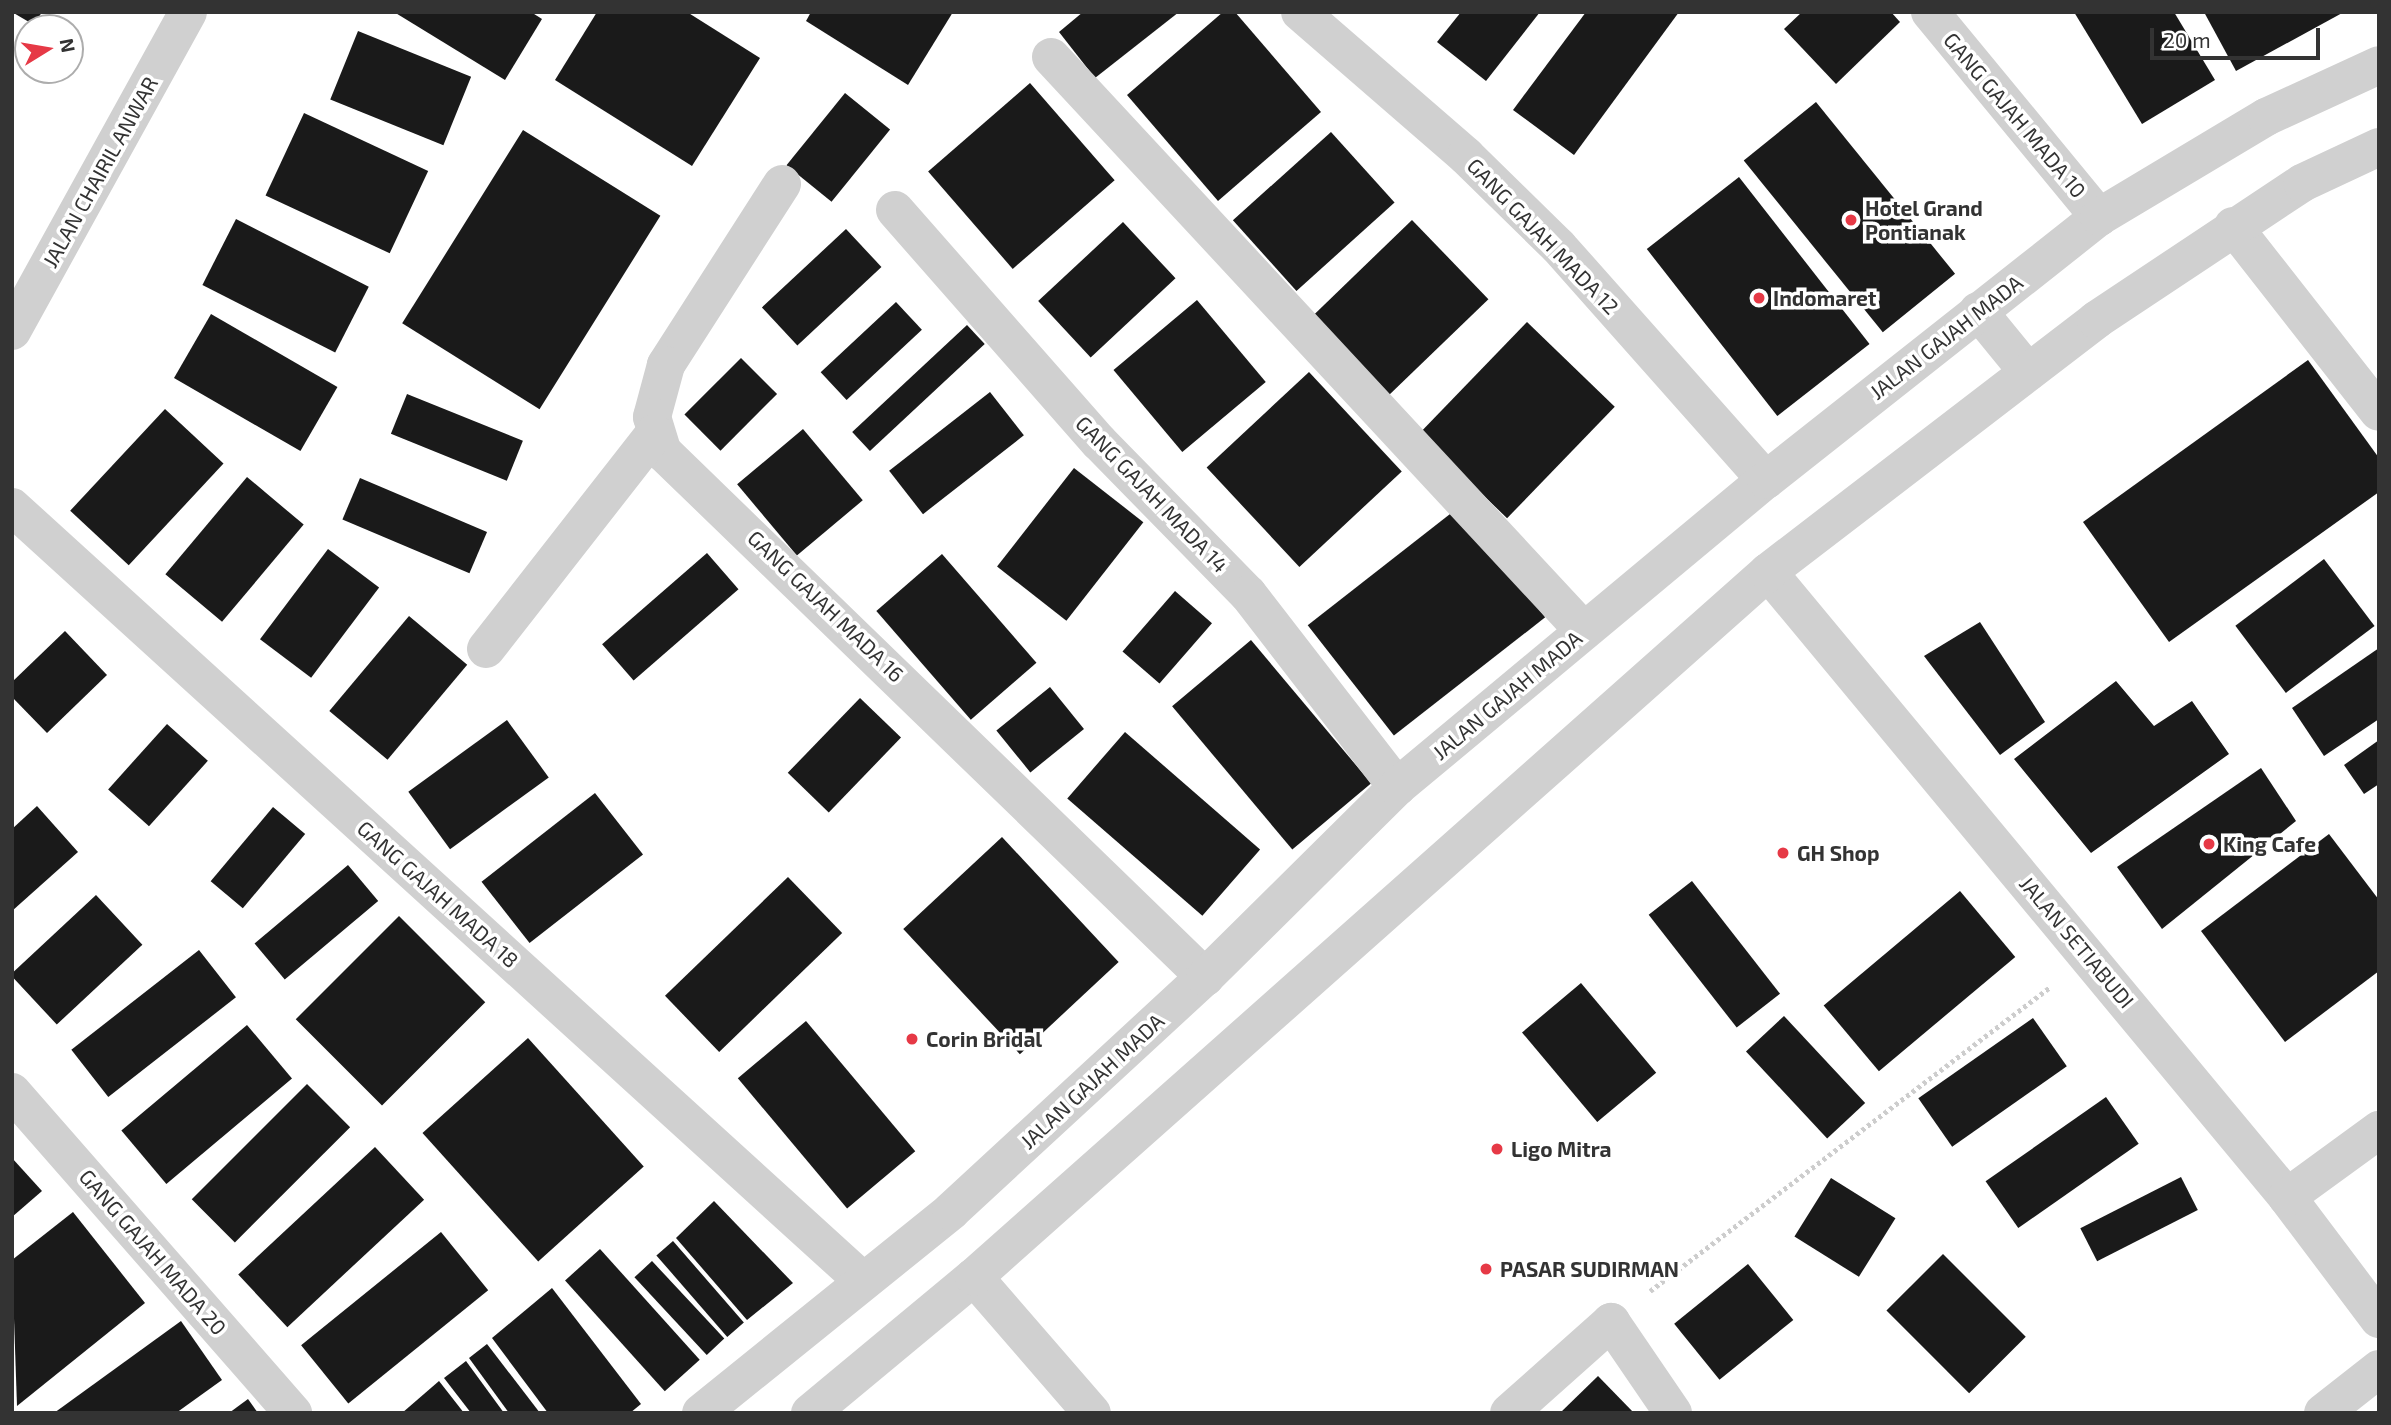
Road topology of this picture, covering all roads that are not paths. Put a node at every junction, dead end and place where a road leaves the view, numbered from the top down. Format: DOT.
graph roads {
  1 [pos="188,12"];
  2 [pos="1300,12"];
  3 [pos="1930,12"];
  4 [pos="1051,57"];
  5 [pos="2379,65"];
  6 [pos="2379,148"];
  7 [pos="782,184"];
  8 [pos="895,210"];
  9 [pos="2099,217"];
  10 [pos="2233,226"];
  11 [pos="1978,311"];
  12 [pos="12,331"];
  13 [pos="2028,372"];
  14 [pos="2379,412"];
  15 [pos="655,433"];
  16 [pos="1766,480"];
  17 [pos="12,507"];
  18 [pos="1768,572"];
  19 [pos="1584,631"];
  20 [pos="486,649"];
  21 [pos="1397,788"];
  22 [pos="1205,977"];
  23 [pos="12,1092"];
  24 [pos="2379,1130"];
  25 [pos="2287,1197"];
  26 [pos="974,1276"];
  27 [pos="863,1281"];
  28 [pos="2379,1318"];
  29 [pos="2379,1369"];
  30 [pos="293,1413"];
  31 [pos="701,1413"];
  32 [pos="810,1413"];
  33 [pos="1092,1413"];
  34 [pos="1509,1413"];
  35 [pos="1673,1413"];
  36 [pos="2323,1413"];
  1 -- 12 [label="street, JALAN CHAIRIL ANWAR"];
  2 -- 16 [label="street, GANG GAJAH MADA 12"];
  3 -- 9 [label="street, GANG GAJAH MADA 10"];
  4 -- 19 [label="street"];
  5 -- 9 [label="street, JALAN GAJAH MADA"];
  6 -- 10 [label="street"];
  7 -- 15 [label="street, GANG GAJAH MADA 16"];
  8 -- 21 [label="street, GANG GAJAH MADA 14"];
  9 -- 11 [label="street, JALAN GAJAH MADA"];
  10 -- 13 [label="street"];
  10 -- 14 [label="street"];
  11 -- 13 [label="street"];
  11 -- 16 [label="street, JALAN GAJAH MADA"];
  13 -- 18 [label="street"];
  15 -- 20 [label="street"];
  15 -- 22 [label="street, GANG GAJAH MADA 16"];
  16 -- 19 [label="street, JALAN GAJAH MADA"];
  17 -- 27 [label="street, GANG GAJAH MADA 18"];
  18 -- 25 [label="street, JALAN SETIABUDI"];
  18 -- 26 [label="street"];
  19 -- 21 [label="street, JALAN GAJAH MADA"];
  21 -- 22 [label="street, JALAN GAJAH MADA"];
  22 -- 27 [label="street, JALAN GAJAH MADA"];
  23 -- 30 [label="street, GANG GAJAH MADA 20"];
  24 -- 25 [label="street"];
  25 -- 28 [label="street, JALAN SETIABUDI"];
  26 -- 32 [label="street"];
  26 -- 33 [label="street"];
  27 -- 31 [label="street, JALAN GAJAH MADA"];
  29 -- 36 [label="street"];
  34 -- 35 [label="street"];
}
